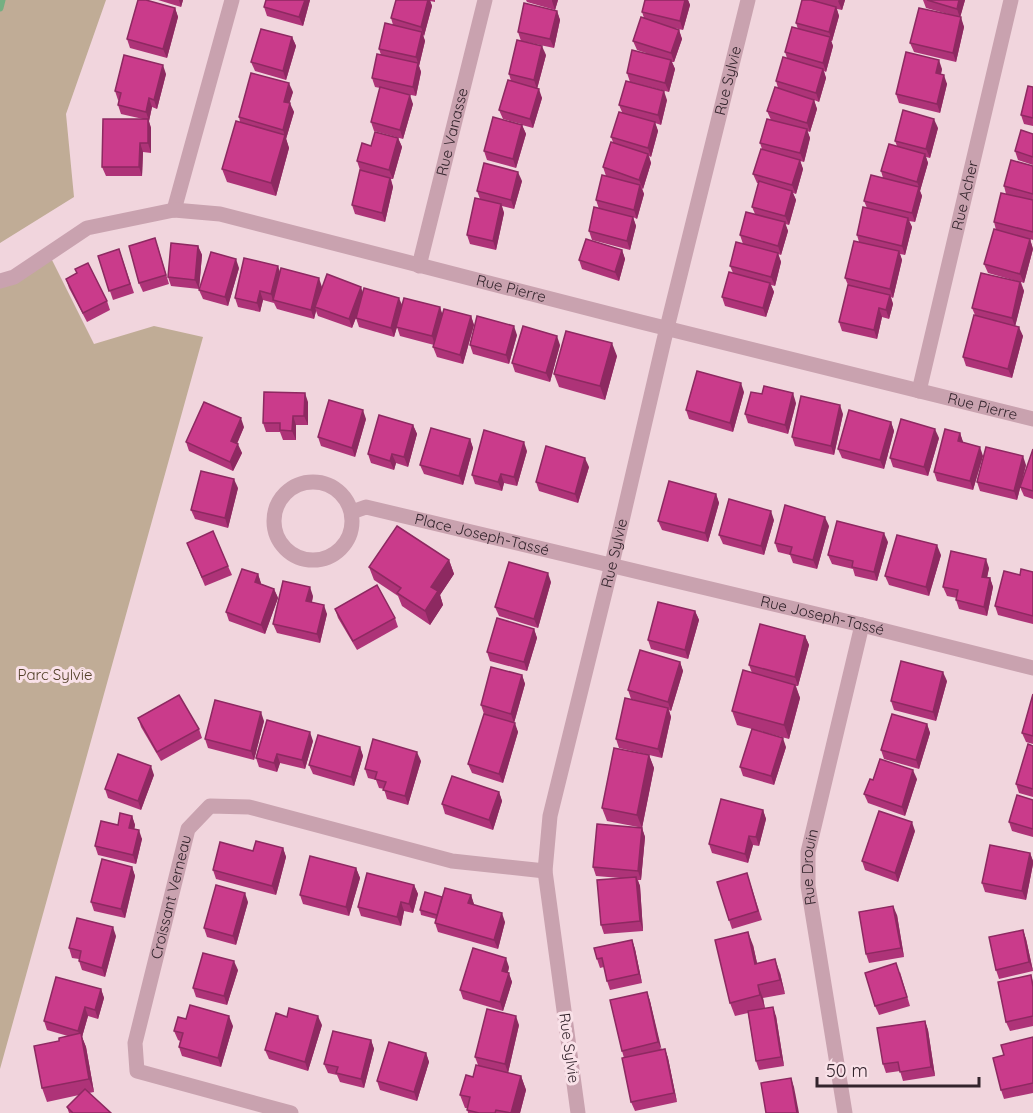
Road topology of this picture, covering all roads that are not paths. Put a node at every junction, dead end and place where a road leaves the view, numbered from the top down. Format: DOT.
graph roads {
  1 [pos="232,0"];
  2 [pos="485,0"];
  3 [pos="747,0"];
  4 [pos="1011,0"];
  5 [pos="174,210"];
  6 [pos="420,266"];
  7 [pos="0,281"];
  8 [pos="667,328"];
  9 [pos="919,391"];
  10 [pos="1033,419"];
  11 [pos="352,512"];
  12 [pos="612,564"];
  13 [pos="862,625"];
  14 [pos="1033,668"];
  15 [pos="545,871"];
  16 [pos="291,1113"];
  17 [pos="578,1113"];
  18 [pos="845,1113"];
  1 -- 5 [label="street"];
  2 -- 6 [label="street, Rue Vanasse"];
  3 -- 8 [label="street, Rue Sylvie"];
  4 -- 9 [label="street, Rue Acher"];
  5 -- 6 [label="street, Rue Pierre"];
  5 -- 7 [label="street, Rue Pierre"];
  6 -- 8 [label="street, Rue Pierre"];
  8 -- 9 [label="street, Rue Pierre"];
  8 -- 12 [label="street, Rue Sylvie"];
  9 -- 10 [label="street, Rue Pierre"];
  11 -- 11 [label="street"];
  11 -- 12 [label="street, Place Joseph-Tassé"];
  12 -- 13 [label="street, Rue Joseph-Tassé"];
  12 -- 15 [label="street, Rue Sylvie"];
  13 -- 14 [label="street, Rue Joseph-Tassé"];
  13 -- 18 [label="street, Rue Drouin"];
  15 -- 16 [label="street, Croissant Verneau"];
  15 -- 17 [label="street, Rue Sylvie"];
}
